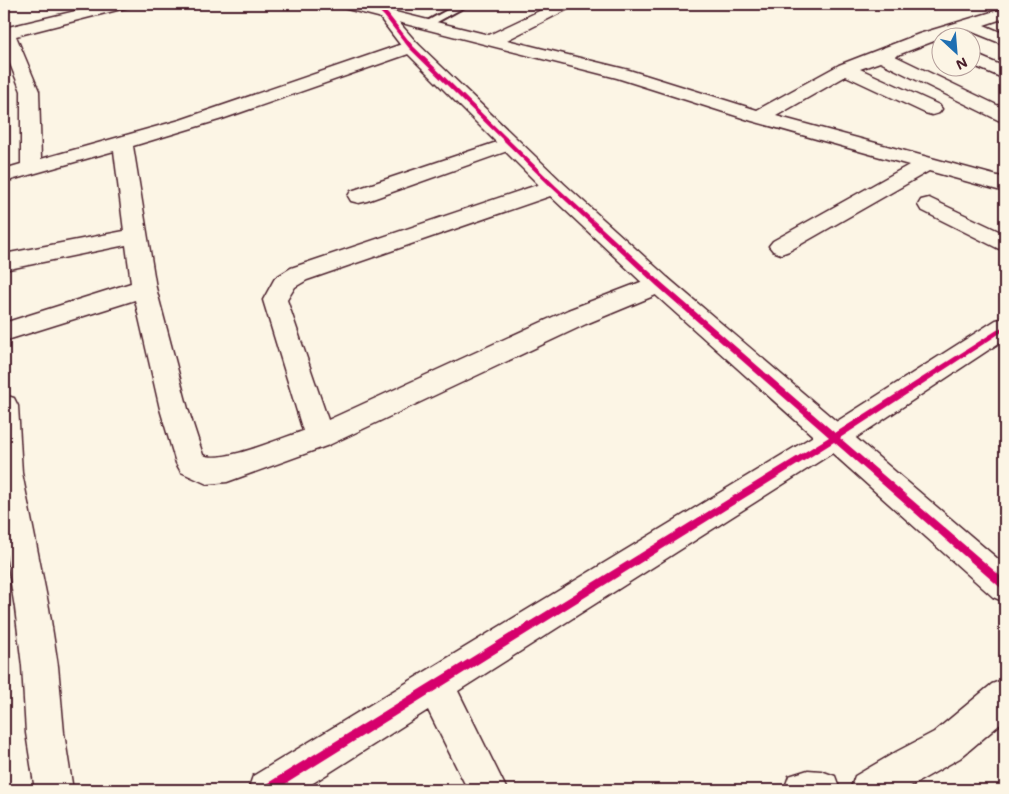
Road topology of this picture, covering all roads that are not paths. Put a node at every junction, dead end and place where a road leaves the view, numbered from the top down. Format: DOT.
graph roads {
  1 [pos="123,4"];
  2 [pos="345,4"];
  3 [pos="465,4"];
  4 [pos="566,4"];
  5 [pos="380,9"];
  6 [pos="1005,13"];
  7 [pos="425,25"];
  8 [pos="970,25"];
  9 [pos="5,34"];
  10 [pos="925,38"];
  11 [pos="1005,40"];
  12 [pos="491,41"];
  13 [pos="932,41"];
  14 [pos="411,47"];
  15 [pos="880,55"];
  16 [pos="982,63"];
  17 [pos="845,68"];
  18 [pos="1005,74"];
  19 [pos="932,109"];
  20 [pos="1005,116"];
  21 [pos="759,117"];
  22 [pos="123,144"];
  23 [pos="509,144"];
  24 [pos="927,163"];
  25 [pos="31,167"];
  26 [pos="4,176"];
  27 [pos="1005,185"];
  28 [pos="554,187"];
  29 [pos="359,196"];
  30 [pos="929,205"];
  31 [pos="135,236"];
  32 [pos="1005,244"];
  33 [pos="781,246"];
  34 [pos="4,262"];
  35 [pos="659,284"];
  36 [pos="144,288"];
  37 [pos="4,332"];
  38 [pos="1002,335"];
  39 [pos="4,406"];
  40 [pos="319,437"];
  41 [pos="835,437"];
  42 [pos="1005,586"];
  43 [pos="436,687"];
  44 [pos="1005,697"];
  45 [pos="54,790"];
  46 [pos="267,790"];
  47 [pos="488,790"];
  48 [pos="803,790"];
  49 [pos="821,790"];
  50 [pos="869,790"];
  1 -- 9 [label="street"];
  2 -- 5 [label="street"];
  3 -- 7 [label="lane"];
  4 -- 12 [label="street"];
  5 -- 7 [label="street"];
  5 -- 14 [label="street"];
  6 -- 8 [label="street"];
  7 -- 12 [label="street"];
  8 -- 10 [label="street"];
  8 -- 11 [label="street"];
  9 -- 25 [label="street"];
  10 -- 13 [label="street"];
  10 -- 15 [label="street"];
  12 -- 21 [label="street"];
  14 -- 22 [label="street"];
  14 -- 23 [label="street"];
  15 -- 17 [label="street"];
  15 -- 20 [label="street"];
  16 -- 18 [label="street"];
  17 -- 19 [label="street"];
  17 -- 21 [label="street"];
  21 -- 24 [label="street"];
  22 -- 25 [label="street"];
  22 -- 31 [label="street"];
  23 -- 28 [label="street"];
  23 -- 29 [label="street"];
  24 -- 27 [label="street"];
  24 -- 33 [label="street"];
  25 -- 26 [label="street"];
  28 -- 35 [label="street"];
  28 -- 40 [label="street"];
  30 -- 32 [label="street"];
  31 -- 34 [label="street"];
  31 -- 36 [label="street"];
  35 -- 40 [label="street"];
  35 -- 41 [label="street"];
  36 -- 37 [label="street"];
  36 -- 40 [label="street"];
  38 -- 41 [label="street"];
  39 -- 45 [label="street"];
  41 -- 42 [label="street"];
  41 -- 43 [label="street"];
  43 -- 46 [label="street"];
  43 -- 47 [label="street"];
  44 -- 50 [label="street"];
  48 -- 49 [label="street"];
}
